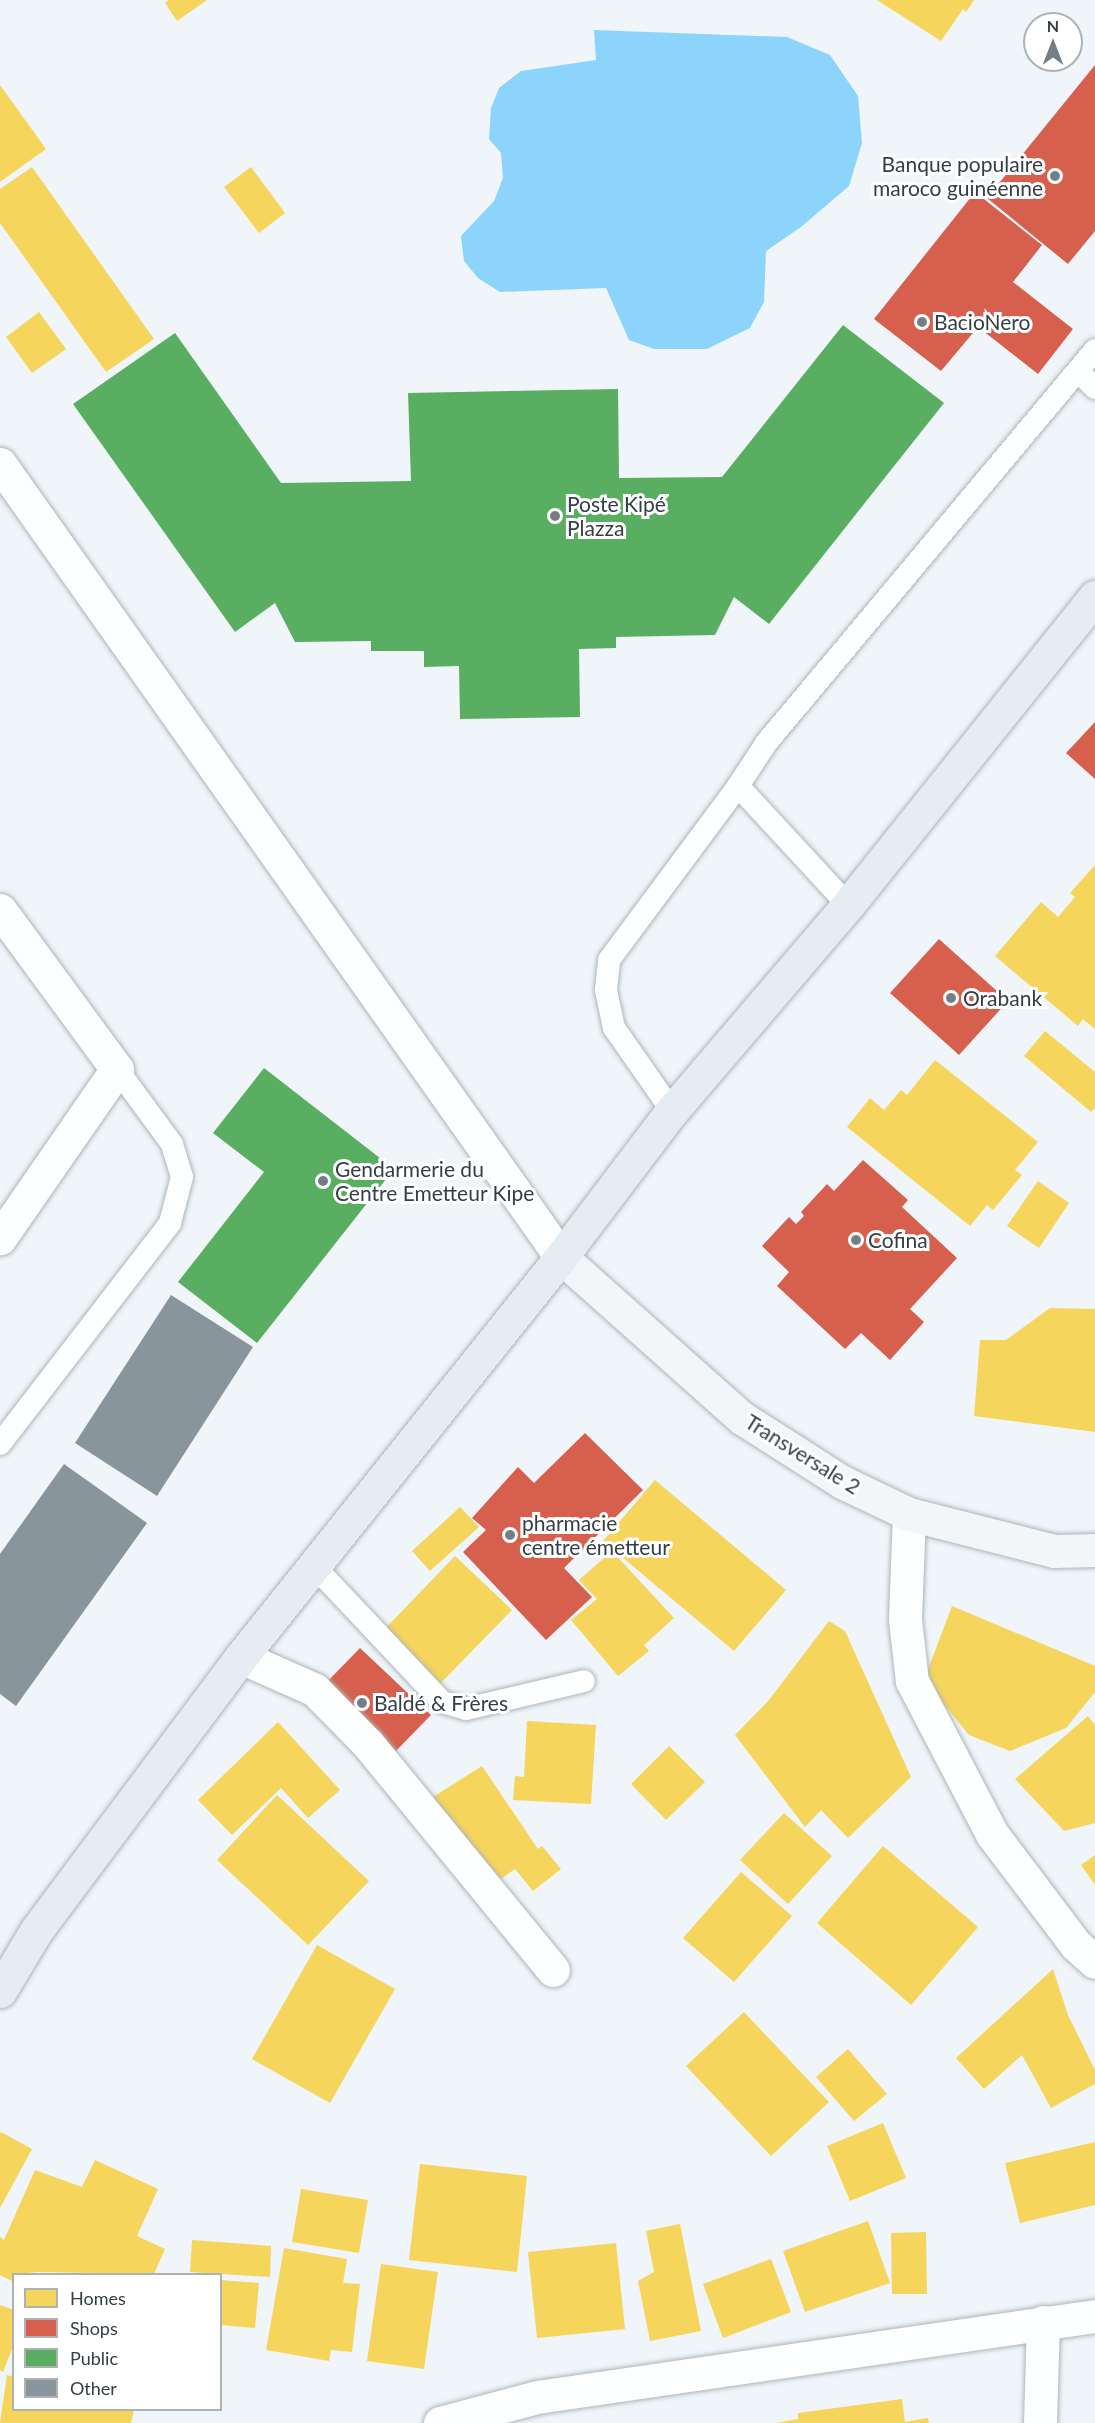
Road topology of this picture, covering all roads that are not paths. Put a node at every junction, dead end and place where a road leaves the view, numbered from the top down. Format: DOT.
graph roads {
  1 [pos="1095,350"];
  2 [pos="1078,371"];
  3 [pos="1095,388"];
  4 [pos="0,464"];
  5 [pos="1095,597"];
  6 [pos="738,786"];
  7 [pos="848,905"];
  8 [pos="0,910"];
  9 [pos="117,1069"];
  10 [pos="672,1111"];
  11 [pos="0,1238"];
  12 [pos="561,1257"];
  13 [pos="0,1444"];
  14 [pos="909,1514"];
  15 [pos="1095,1550"];
  16 [pos="314,1566"];
  17 [pos="241,1657"];
  18 [pos="584,1681"];
  19 [pos="1095,1962"];
  20 [pos="553,1970"];
  21 [pos="0,1991"];
  22 [pos="1095,2316"];
  23 [pos="1043,2322"];
  24 [pos="440,2423"];
  25 [pos="1040,2423"];
  1 -- 2 [label="lane"];
  2 -- 3 [label="lane"];
  2 -- 6 [label="lane"];
  4 -- 12 [label="street"];
  5 -- 7 [label="main road"];
  6 -- 7 [label="lane"];
  6 -- 10 [label="lane"];
  7 -- 10 [label="main road"];
  8 -- 9 [label="street"];
  9 -- 11 [label="street"];
  9 -- 13 [label="lane"];
  10 -- 12 [label="main road"];
  12 -- 14 [label="main road, Transversale 2"];
  12 -- 16 [label="main road"];
  14 -- 15 [label="main road, Transversale 2"];
  14 -- 19 [label="street"];
  16 -- 17 [label="main road"];
  16 -- 18 [label="lane"];
  17 -- 20 [label="street"];
  17 -- 21 [label="main road"];
  22 -- 23 [label="street"];
  23 -- 24 [label="street"];
  23 -- 25 [label="street"];
}
